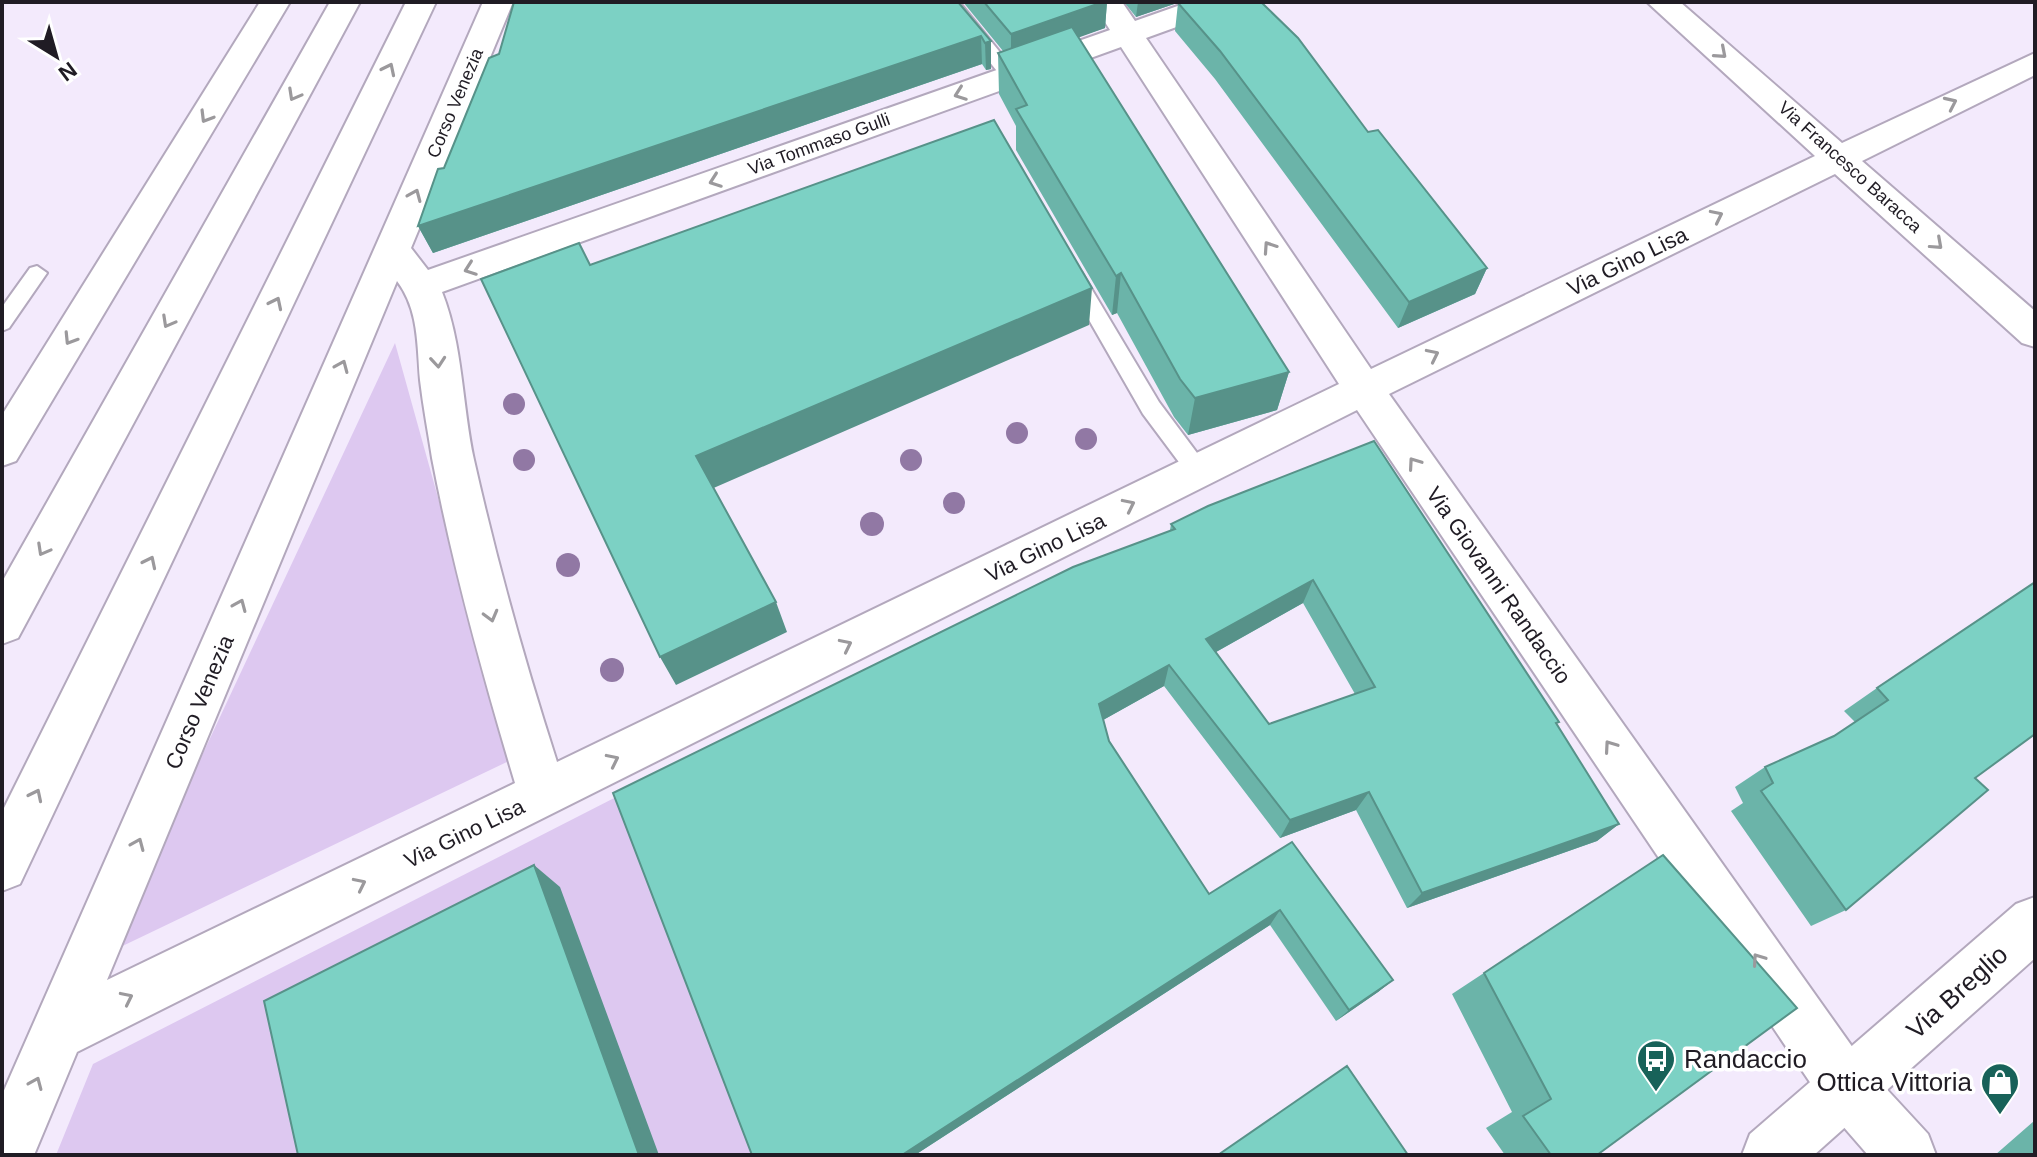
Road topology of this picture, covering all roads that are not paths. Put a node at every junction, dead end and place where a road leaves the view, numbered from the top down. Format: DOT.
graph roads {
  1 [pos="275,2"];
  2 [pos="345,2"];
  3 [pos="421,2"];
  4 [pos="498,2"];
  5 [pos="950,2"];
  6 [pos="1218,2"];
  7 [pos="1662,2"];
  8 [pos="1117,18"];
  9 [pos="2035,63"];
  10 [pos="1010,76"];
  11 [pos="1839,157"];
  12 [pos="392,249"];
  13 [pos="1067,262"];
  14 [pos="37,273"];
  15 [pos="421,286"];
  16 [pos="2,323"];
  17 [pos="2035,333"];
  18 [pos="1364,390"];
  19 [pos="2,450"];
  20 [pos="1198,471"];
  21 [pos="2,624"];
  22 [pos="543,794"];
  23 [pos="2,866"];
  24 [pos="2035,923"];
  25 [pos="57,1033"];
  26 [pos="1848,1089"];
  27 [pos="5,1155"];
  28 [pos="1771,1155"];
  29 [pos="1907,1155"];
  1 -- 19 [label="street, one-way"];
  2 -- 21 [label="street, one-way"];
  23 -- 3 [label="street, one-way"];
  12 -- 4 [label="street, Corso Venezia, one-way"];
  5 -- 10 [label="lane"];
  6 -- 8 [label="street, Via Tommaso Gulli"];
  7 -- 11 [label="street, Via Francesco Baracca, one-way"];
  8 -- 10 [label="street, Via Tommaso Gulli"];
  18 -- 8 [label="street, Via Giovanni Randaccio, one-way"];
  11 -- 9 [label="street, Via Gino Lisa, one-way"];
  10 -- 15 [label="street, Via Tommaso Gulli, one-way"];
  11 -- 17 [label="street, Via Francesco Baracca, one-way"];
  18 -- 11 [label="street, Via Gino Lisa, one-way"];
  12 -- 15 [label="street"];
  25 -- 12 [label="street, Corso Venezia, one-way"];
  13 -- 20 [label="lane"];
  14 -- 16 [label="lane"];
  15 -- 22 [label="street, one-way"];
  18 -- 20 [label="street, Via Gino Lisa"];
  26 -- 18 [label="street, Via Giovanni Randaccio, one-way"];
  22 -- 20 [label="street, Via Gino Lisa, one-way"];
  25 -- 22 [label="street, Via Gino Lisa, one-way"];
  24 -- 26 [label="street, Via Breglio"];
  27 -- 25 [label="street, Corso Venezia, one-way"];
  26 -- 28 [label="street, Via Breglio"];
  26 -- 29 [label="street, Via Giovanni Randaccio"];
}
